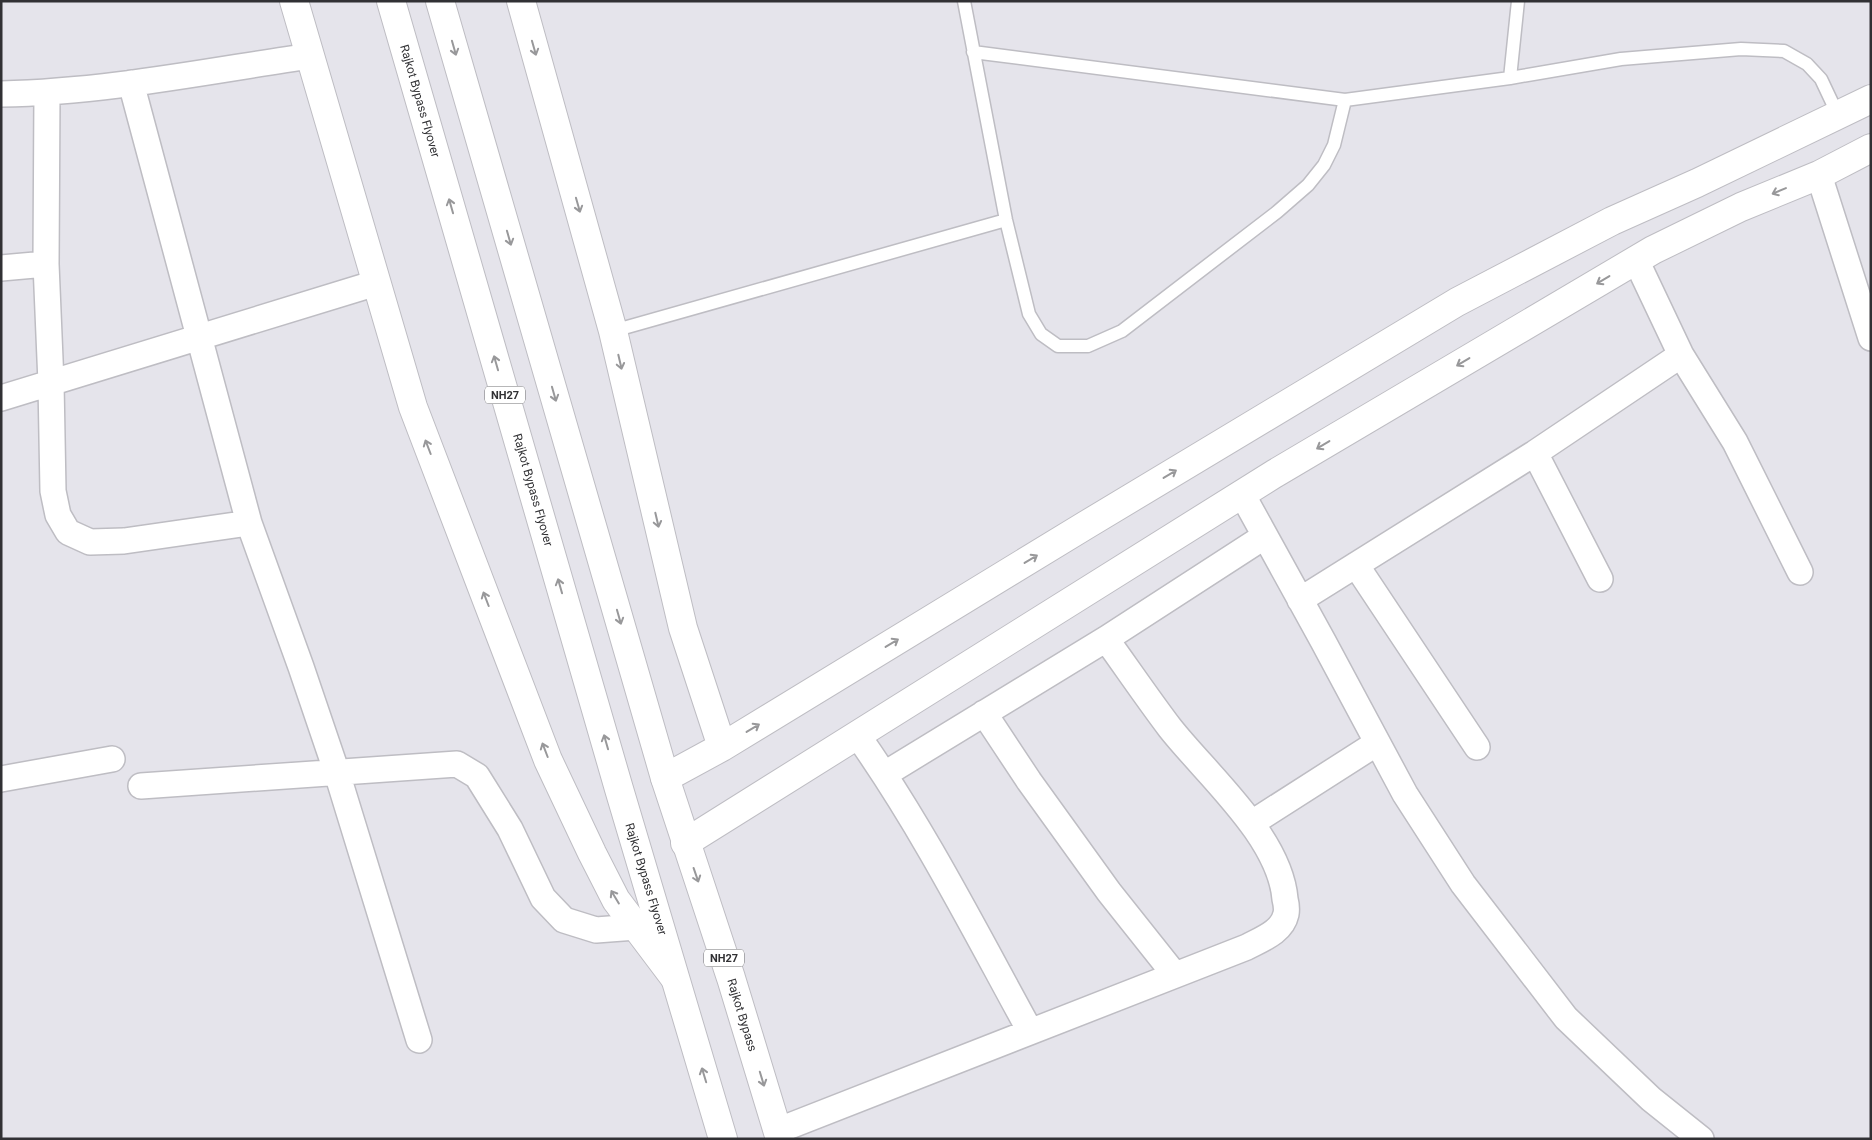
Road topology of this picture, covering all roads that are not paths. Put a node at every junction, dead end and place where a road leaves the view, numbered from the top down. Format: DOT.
graph roads {
  1 [pos="294,1"];
  2 [pos="391,1"];
  3 [pos="440,1"];
  4 [pos="521,1"];
  5 [pos="964,1"];
  6 [pos="1518,1"];
  7 [pos="973,52"];
  8 [pos="310,56"];
  9 [pos="1510,78"];
  10 [pos="131,83"];
  11 [pos="48,93"];
  12 [pos="1,94"];
  13 [pos="1871,99"];
  14 [pos="1345,100"];
  15 [pos="1838,115"];
  16 [pos="1871,148"];
  17 [pos="1818,174"];
  18 [pos="1006,220"];
  19 [pos="1636,260"];
  20 [pos="46,264"];
  21 [pos="1,268"];
  22 [pos="1862,279"];
  23 [pos="376,283"];
  24 [pos="613,331"];
  25 [pos="199,338"];
  26 [pos="1871,338"];
  27 [pos="1681,355"];
  28 [pos="52,383"];
  29 [pos="1,398"];
  30 [pos="1536,453"];
  31 [pos="1242,494"];
  32 [pos="249,523"];
  33 [pos="1265,536"];
  34 [pos="1356,565"];
  35 [pos="1800,572"];
  36 [pos="1600,579"];
  37 [pos="1300,600"];
  38 [pos="1106,639"];
  39 [pos="984,714"];
  40 [pos="858,736"];
  41 [pos="1377,742"];
  42 [pos="722,747"];
  43 [pos="1477,747"];
  44 [pos="112,759"];
  45 [pos="337,773"];
  46 [pos="885,774"];
  47 [pos="665,778"];
  48 [pos="1,779"];
  49 [pos="141,786"];
  50 [pos="1252,823"];
  51 [pos="685,843"];
  52 [pos="636,927"];
  53 [pos="1175,975"];
  54 [pos="675,978"];
  55 [pos="1030,1031"];
  56 [pos="419,1040"];
  57 [pos="779,1135"];
  58 [pos="724,1139"];
  59 [pos="1701,1139"];
  1 -- 8 [label="main road"];
  54 -- 2 [label="main road, Rajkot Bypass Flyover / NH27, one-way"];
  3 -- 47 [label="main road, NH27, one-way"];
  4 -- 24 [label="main road, one-way"];
  5 -- 7 [label="lane"];
  6 -- 9 [label="lane"];
  7 -- 14 [label="lane"];
  7 -- 18 [label="lane"];
  8 -- 10 [label="street"];
  8 -- 23 [label="main road"];
  9 -- 14 [label="lane"];
  9 -- 15 [label="lane"];
  10 -- 11 [label="street"];
  10 -- 25 [label="street"];
  11 -- 12 [label="street"];
  11 -- 20 [label="street"];
  13 -- 15 [label="main road"];
  14 -- 18 [label="lane"];
  42 -- 15 [label="main road, one-way"];
  16 -- 17 [label="main road"];
  17 -- 19 [label="main road, one-way"];
  17 -- 22 [label="street"];
  18 -- 24 [label="lane"];
  19 -- 27 [label="street"];
  19 -- 31 [label="main road, one-way"];
  20 -- 21 [label="street"];
  20 -- 28 [label="street"];
  22 -- 26 [label="street"];
  23 -- 25 [label="street"];
  52 -- 23 [label="main road, one-way"];
  24 -- 42 [label="main road, one-way"];
  25 -- 28 [label="street"];
  25 -- 32 [label="street"];
  27 -- 30 [label="street"];
  27 -- 35 [label="street"];
  28 -- 29 [label="street"];
  28 -- 32 [label="street"];
  30 -- 34 [label="street"];
  30 -- 36 [label="street"];
  31 -- 33 [label="street"];
  31 -- 40 [label="main road"];
  32 -- 45 [label="street"];
  33 -- 37 [label="street"];
  33 -- 38 [label="street"];
  34 -- 37 [label="street"];
  34 -- 43 [label="street"];
  37 -- 41 [label="street"];
  38 -- 39 [label="street"];
  38 -- 50 [label="street"];
  39 -- 46 [label="street"];
  39 -- 53 [label="street"];
  40 -- 46 [label="street"];
  40 -- 51 [label="main road"];
  41 -- 50 [label="street"];
  41 -- 59 [label="street"];
  42 -- 47 [label="main road"];
  44 -- 48 [label="street"];
  45 -- 49 [label="street"];
  45 -- 52 [label="street"];
  45 -- 56 [label="street"];
  46 -- 55 [label="street"];
  47 -- 51 [label="main road, Rajkot Bypass / NH27"];
  50 -- 53 [label="street"];
  51 -- 57 [label="main road, Rajkot Bypass / NH27, one-way"];
  52 -- 54 [label="main road"];
  53 -- 55 [label="street"];
  58 -- 54 [label="main road, NH27, one-way"];
  55 -- 57 [label="street"];
}
